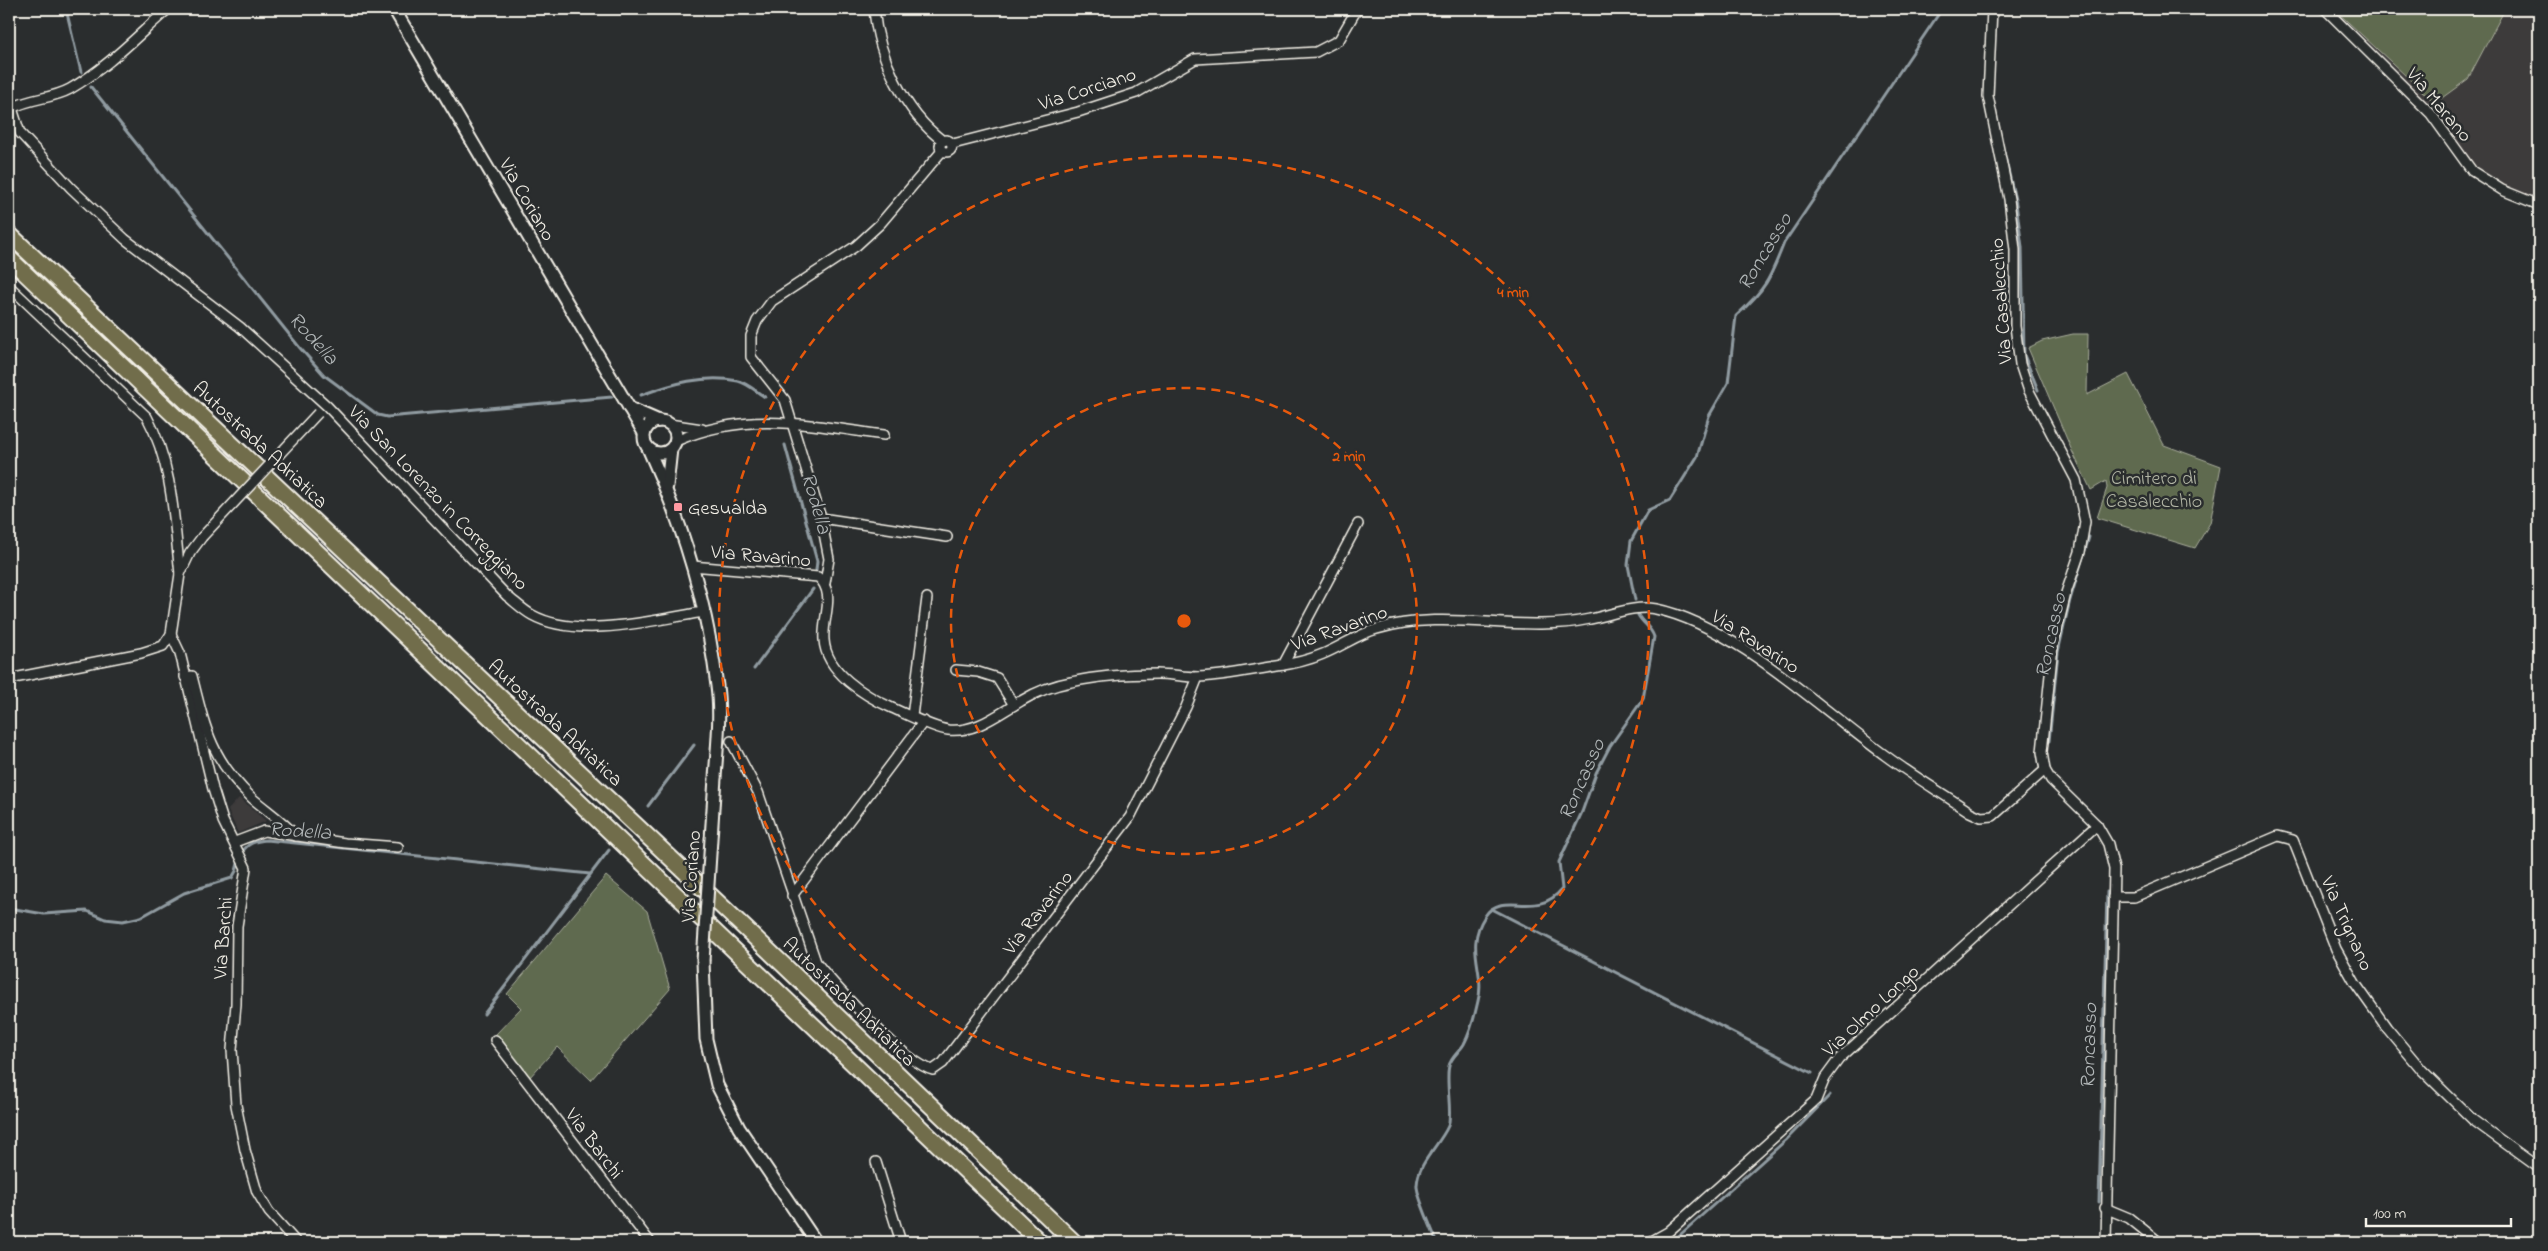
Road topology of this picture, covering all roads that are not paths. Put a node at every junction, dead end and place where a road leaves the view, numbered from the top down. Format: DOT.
graph roads {
  1 [pos="168,9"];
  2 [pos="394,9"];
  3 [pos="874,9"];
  4 [pos="1357,9"];
  5 [pos="1992,9"];
  6 [pos="2325,9"];
  7 [pos="10,107"];
  8 [pos="943,140"];
  9 [pos="952,144"];
  10 [pos="942,150"];
  11 [pos="2539,205"];
  12 [pos="9,234"];
  13 [pos="9,258"];
  14 [pos="9,286"];
  15 [pos="327,406"];
  16 [pos="629,408"];
  17 [pos="664,422"];
  18 [pos="792,423"];
  19 [pos="702,430"];
  20 [pos="644,433"];
  21 [pos="884,436"];
  22 [pos="673,445"];
  23 [pos="648,448"];
  24 [pos="666,488"];
  25 [pos="821,518"];
  26 [pos="1358,524"];
  27 [pos="947,536"];
  28 [pos="692,566"];
  29 [pos="180,574"];
  30 [pos="825,583"];
  31 [pos="927,598"];
  32 [pos="704,612"];
  33 [pos="171,634"];
  34 [pos="1283,665"];
  35 [pos="956,670"];
  36 [pos="185,677"];
  37 [pos="1198,677"];
  38 [pos="9,680"];
  39 [pos="1014,705"];
  40 [pos="912,716"];
  41 [pos="924,720"];
  42 [pos="731,741"];
  43 [pos="2045,770"];
  44 [pos="2097,825"];
  45 [pos="296,836"];
  46 [pos="237,846"];
  47 [pos="398,847"];
  48 [pos="792,896"];
  49 [pos="2113,896"];
  50 [pos="495,1040"];
  51 [pos="876,1162"];
  52 [pos="2539,1168"];
  53 [pos="2105,1208"];
  54 [pos="296,1242"];
  55 [pos="650,1242"];
  56 [pos="816,1242"];
  57 [pos="901,1242"];
  58 [pos="1040,1242"];
  59 [pos="1074,1242"];
  60 [pos="1650,1242"];
  61 [pos="2106,1242"];
  62 [pos="2159,1242"];
  1 -- 7 [label="street, Via San Lorenzo in Correggiano"];
  2 -- 16 [label="main road, Via Coriano"];
  3 -- 8 [label="street"];
  4 -- 9 [label="street, Via Corciano"];
  5 -- 43 [label="street, Via Casalecchio"];
  6 -- 11 [label="street, Via Marano"];
  7 -- 15 [label="street, Via San Lorenzo in Correggiano"];
  8 -- 9 [label="street"];
  8 -- 10 [label="street"];
  9 -- 10 [label="street, Via Corciano"];
  10 -- 18 [label="street"];
  12 -- 59 [label="highway, Autostrada Adriatica"];
  13 -- 58 [label="highway, Autostrada Adriatica"];
  14 -- 29 [label="street, Via San Lorenzo in Correggiano"];
  15 -- 29 [label="street, Via San Lorenzo in Correggiano, bridge"];
  15 -- 32 [label="street, Via San Lorenzo in Correggiano"];
  16 -- 17 [label="main road"];
  16 -- 20 [label="main road, Via Coriano"];
  17 -- 19 [label="street"];
  17 -- 20 [label="main road"];
  17 -- 22 [label="main road"];
  18 -- 19 [label="street"];
  18 -- 21 [label="street"];
  18 -- 25 [label="street"];
  19 -- 22 [label="street"];
  20 -- 23 [label="main road"];
  22 -- 23 [label="main road"];
  22 -- 24 [label="main road, Via Coriano"];
  23 -- 24 [label="main road, Via Coriano"];
  24 -- 28 [label="main road, Via Coriano"];
  25 -- 27 [label="street"];
  25 -- 30 [label="street"];
  26 -- 34 [label="street, Via Ravarino"];
  28 -- 30 [label="street, Via Ravarino"];
  28 -- 32 [label="main road, Via Coriano"];
  29 -- 33 [label="street, Via San Lorenzo in Correggiano"];
  30 -- 40 [label="street, Via Ravarino"];
  31 -- 40 [label="street"];
  32 -- 56 [label="main road, Via Coriano, bridge"];
  33 -- 36 [label="street, Via Barchi"];
  33 -- 38 [label="street"];
  34 -- 37 [label="street, Via Ravarino"];
  34 -- 43 [label="street, Via Ravarino"];
  35 -- 39 [label="street"];
  36 -- 45 [label="street"];
  36 -- 46 [label="street, Via Barchi"];
  37 -- 39 [label="street, Via Ravarino"];
  37 -- 48 [label="street, Via Ravarino"];
  39 -- 41 [label="street, Via Ravarino"];
  40 -- 41 [label="street, Via Ravarino"];
  41 -- 48 [label="street"];
  42 -- 48 [label="street"];
  43 -- 44 [label="street"];
  44 -- 49 [label="street"];
  44 -- 60 [label="street, Via Olmo Longo"];
  45 -- 46 [label="street"];
  45 -- 47 [label="street"];
  46 -- 54 [label="street, Via Barchi"];
  49 -- 52 [label="street, Via Trignano"];
  49 -- 53 [label="street"];
  50 -- 55 [label="street, Via Barchi"];
  51 -- 57 [label="street"];
  53 -- 61 [label="street"];
  53 -- 62 [label="street"];
}
